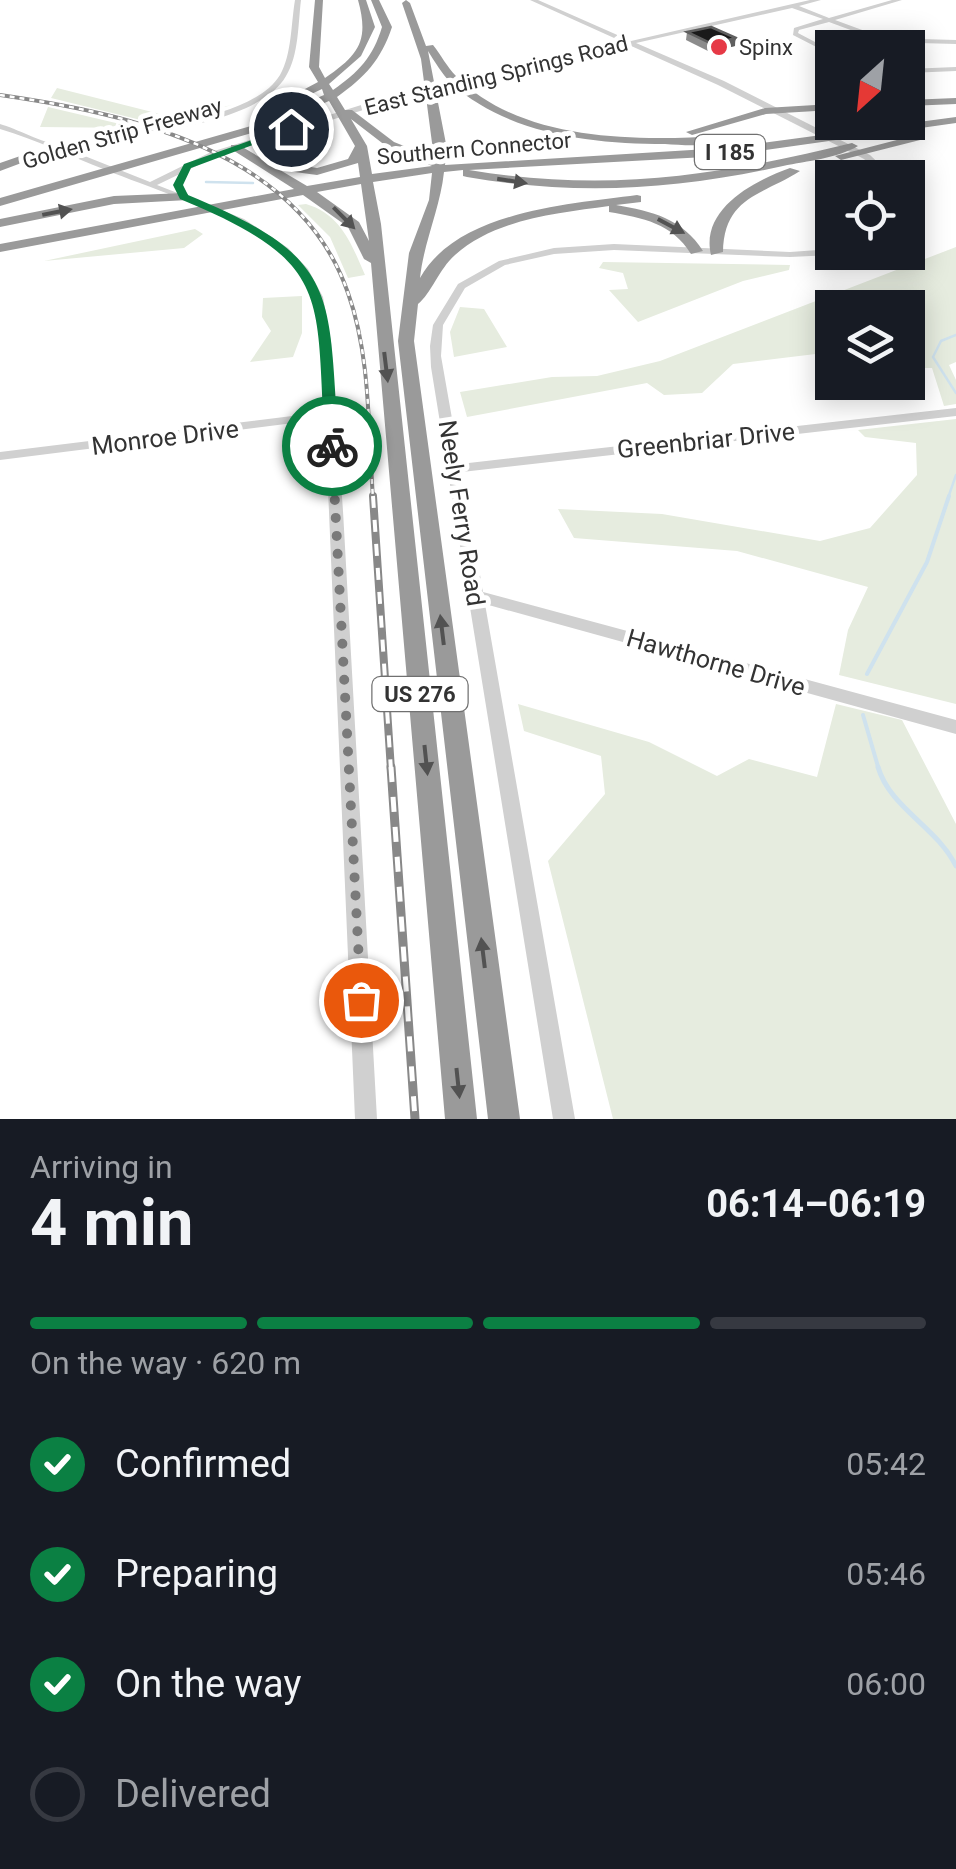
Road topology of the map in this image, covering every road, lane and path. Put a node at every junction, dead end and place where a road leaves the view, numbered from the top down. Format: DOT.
graph roads {
  1 [pos="298,0"];
  2 [pos="319,0"];
  3 [pos="362,0"];
  4 [pos="375,0"];
  5 [pos="533,0"];
  6 [pos="783,0"];
  7 [pos="818,0"];
  8 [pos="899,0"];
  9 [pos="405,2"];
  10 [pos="794,6"];
  11 [pos="828,19"];
  12 [pos="633,42"];
  13 [pos="956,42"];
  14 [pos="815,44"];
  15 [pos="956,69"];
  16 [pos="692,70"];
  17 [pos="925,70"];
  18 [pos="331,98"];
  19 [pos="956,101"];
  20 [pos="304,102"];
  21 [pos="925,102"];
  22 [pos="815,107"];
  23 [pos="494,108"];
  24 [pos="774,110"];
  25 [pos="925,119"];
  26 [pos="954,120"];
  27 [pos="0,126"];
  28 [pos="815,127"];
  29 [pos="815,134"];
  30 [pos="268,136"];
  31 [pos="34,138"];
  32 [pos="93,139"];
  33 [pos="239,146"];
  34 [pos="361,146"];
  35 [pos="55,147"];
  36 [pos="73,153"];
  37 [pos="260,154"];
  38 [pos="18,160"];
  39 [pos="500,160"];
  40 [pos="870,160"];
  41 [pos="0,167"];
  42 [pos="184,168"];
  43 [pos="142,180"];
  44 [pos="0,188"];
  45 [pos="184,197"];
  46 [pos="114,200"];
  47 [pos="0,202"];
  48 [pos="567,210"];
  49 [pos="0,222"];
  50 [pos="0,245"];
  51 [pos="696,251"];
  52 [pos="716,252"];
  53 [pos="815,253"];
  54 [pos="376,270"];
  55 [pos="408,324"];
  56 [pos="956,412"];
  57 [pos="330,416"];
  58 [pos="0,456"];
  59 [pos="456,468"];
  60 [pos="476,596"];
  61 [pos="956,727"];
  62 [pos="366,1119"];
  63 [pos="462,1119"];
  64 [pos="504,1119"];
  65 [pos="564,1119"];
  1 -- 32 [label="street"];
  2 -- 18 [label="highway, US 276"];
  3 -- 20 [label="highway, Golden Strip Freeway"];
  4 -- 20 [label="highway, Golden Strip Freeway"];
  5 -- 12 [label="street"];
  6 -- 10 [label="street"];
  7 -- 10 [label="street, East Standing Springs Road"];
  8 -- 11 [label="street"];
  9 -- 23 [label="highway"];
  9 -- 55 [label="highway, US 276"];
  10 -- 11 [label="street"];
  10 -- 12 [label="street, East Standing Springs Road"];
  11 -- 13 [label="street"];
  11 -- 14 [label="street"];
  12 -- 16 [label="street"];
  12 -- 30 [label="street, East Standing Springs Road"];
  15 -- 17 [label="street"];
  16 -- 24 [label="street"];
  18 -- 26 [label="highway, one-way"];
  18 -- 34 [label="highway, US 276"];
  19 -- 21 [label="highway"];
  20 -- 44 [label="highway, Golden Strip Freeway"];
  20 -- 47 [label="highway, Golden Strip Freeway"];
  22 -- 24 [label="highway"];
  23 -- 24 [label="highway"];
  23 -- 28 [label="highway"];
  24 -- 40 [label="street"];
  25 -- 26 [label="highway"];
  26 -- 39 [label="highway, Southern Connector / I 185"];
  26 -- 48 [label="highway"];
  26 -- 52 [label="highway"];
  27 -- 31 [label="street"];
  29 -- 39 [label="highway, Southern Connector / I 185"];
  30 -- 33 [label="street, East Standing Springs Road"];
  30 -- 37 [label="highway"];
  31 -- 32 [label="street"];
  31 -- 35 [label="street"];
  31 -- 38 [label="highway"];
  32 -- 35 [label="street"];
  32 -- 36 [label="street"];
  33 -- 37 [label="highway"];
  33 -- 42 [label="street, East Standing Springs Road"];
  33 -- 54 [label="highway, one-way"];
  34 -- 37 [label="highway"];
  34 -- 54 [label="highway, US 276"];
  35 -- 36 [label="street"];
  35 -- 38 [label="highway"];
  36 -- 43 [label="street"];
  38 -- 41 [label="highway"];
  39 -- 50 [label="highway, Southern Connector / I 185"];
  42 -- 43 [label="street, East Standing Springs Road"];
  42 -- 45 [label="street"];
  43 -- 45 [label="street"];
  43 -- 46 [label="highway"];
  45 -- 46 [label="highway"];
  45 -- 57 [label="street"];
  49 -- 46 [label="highway, one-way"];
  48 -- 51 [label="highway, one-way"];
  48 -- 55 [label="highway"];
  51 -- 52 [label="street, Neely Ferry Road"];
  51 -- 59 [label="street, Neely Ferry Road"];
  52 -- 53 [label="street, Neely Ferry Road"];
  54 -- 63 [label="highway, US 276, one-way"];
  64 -- 55 [label="highway, US 276, one-way"];
  56 -- 59 [label="street, Greenbriar Drive"];
  57 -- 58 [label="street, Monroe Drive"];
  57 -- 62 [label="street"];
  59 -- 60 [label="street, Neely Ferry Road"];
  60 -- 61 [label="street, Hawthorne Drive"];
  60 -- 65 [label="street, Neely Ferry Road"];
}
